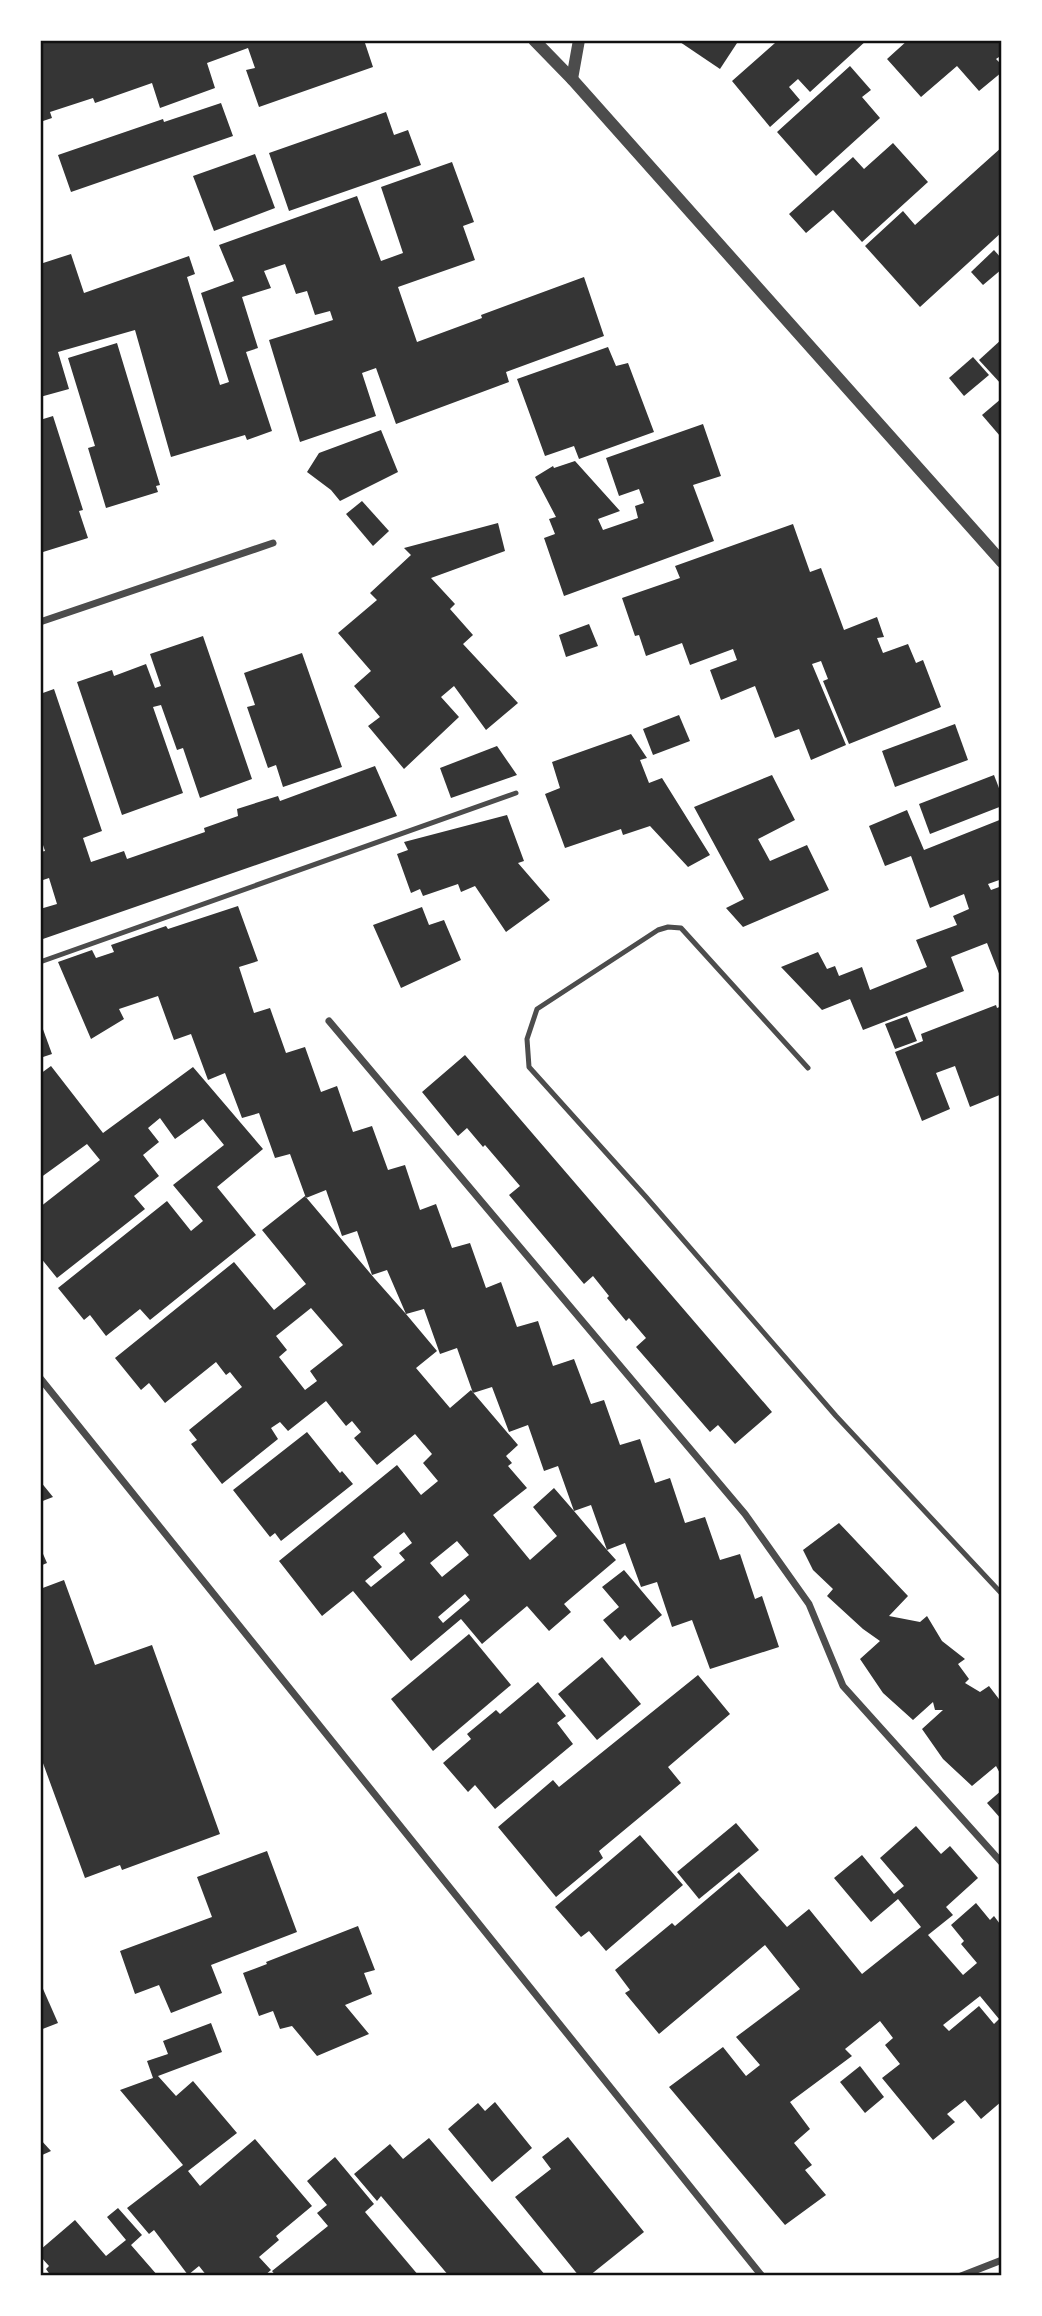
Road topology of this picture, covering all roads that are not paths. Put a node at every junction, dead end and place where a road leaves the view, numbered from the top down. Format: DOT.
graph roads {
  1 [pos="534,40"];
  2 [pos="579,40"];
  3 [pos="572,79"];
  4 [pos="273,543"];
  5 [pos="1002,562"];
  6 [pos="40,622"];
  7 [pos="516,793"];
  8 [pos="40,961"];
  9 [pos="329,1021"];
  10 [pos="808,1068"];
  11 [pos="40,1378"];
  12 [pos="1002,1594"];
  13 [pos="1002,1863"];
  14 [pos="1002,2260"];
  15 [pos="762,2276"];
  16 [pos="961,2276"];
  1 -- 3 [label="street"];
  2 -- 3 [label="street"];
  3 -- 5 [label="street"];
  4 -- 6 [label="street"];
  7 -- 8 [label="lane"];
  9 -- 13 [label="street"];
  10 -- 12 [label="lane"];
  11 -- 15 [label="street"];
  14 -- 16 [label="street"];
}
